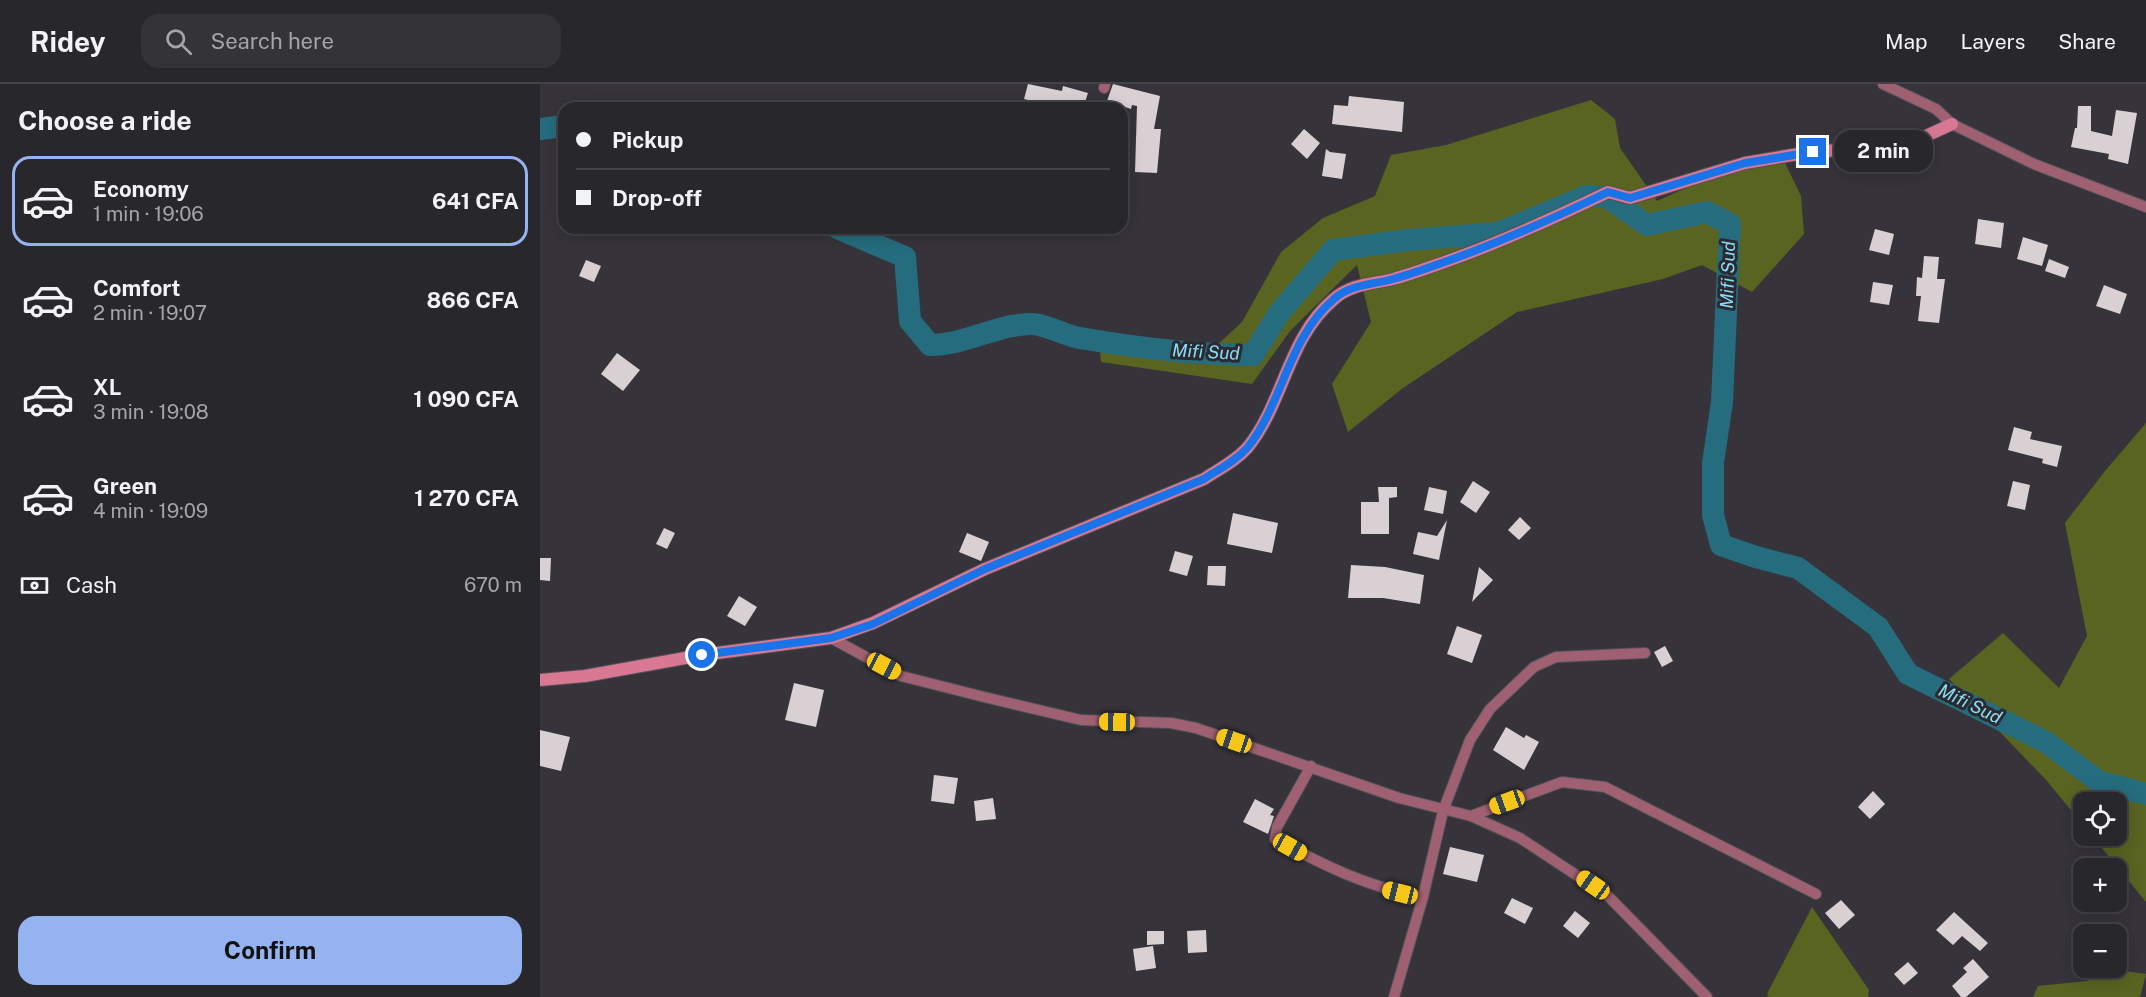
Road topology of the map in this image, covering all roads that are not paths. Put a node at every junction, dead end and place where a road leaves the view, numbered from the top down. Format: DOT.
graph roads {
  1 [pos="1883,84"];
  2 [pos="1952,124"];
  3 [pos="2146,207"];
  4 [pos="831,638"];
  5 [pos="1645,653"];
  6 [pos="540,680"];
  7 [pos="1311,766"];
  8 [pos="1443,811"];
  9 [pos="1471,816"];
  10 [pos="1816,894"];
  11 [pos="1423,897"];
  12 [pos="1394,997"];
  13 [pos="1707,997"];
  1 -- 2 [label="street"];
  2 -- 3 [label="street"];
  2 -- 4 [label="street"];
  4 -- 6 [label="street"];
  4 -- 7 [label="street"];
  5 -- 8 [label="street"];
  7 -- 8 [label="street"];
  7 -- 11 [label="street"];
  8 -- 9 [label="street"];
  8 -- 11 [label="street"];
  9 -- 10 [label="street"];
  9 -- 13 [label="street"];
  11 -- 12 [label="street"];
}
